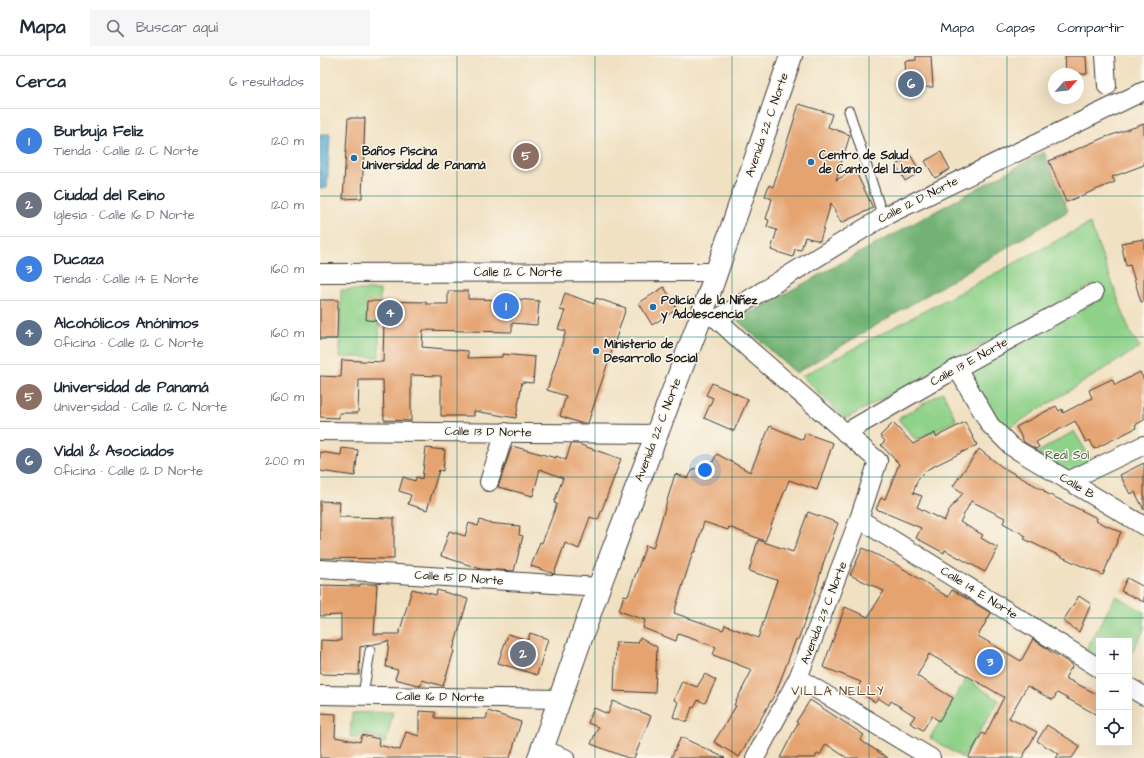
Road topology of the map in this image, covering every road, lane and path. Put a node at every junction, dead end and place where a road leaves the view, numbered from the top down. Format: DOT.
graph roads {
  1 [pos="791,56"];
  2 [pos="1105,56"];
  3 [pos="1107,86"];
  4 [pos="1144,91"];
  5 [pos="849,111"];
  6 [pos="883,217"];
  7 [pos="716,272"];
  8 [pos="320,273"];
  9 [pos="1094,293"];
  10 [pos="710,317"];
  11 [pos="957,368"];
  12 [pos="320,431"];
  13 [pos="505,432"];
  14 [pos="845,433"];
  15 [pos="656,434"];
  16 [pos="1144,445"];
  17 [pos="1068,480"];
  18 [pos="489,482"];
  19 [pos="859,519"];
  20 [pos="1144,526"];
  21 [pos="320,570"];
  22 [pos="599,587"];
  23 [pos="370,651"];
  24 [pos="1096,666"];
  25 [pos="798,678"];
  26 [pos="1132,689"];
  27 [pos="320,695"];
  28 [pos="363,695"];
  29 [pos="1144,696"];
  30 [pos="560,699"];
  31 [pos="540,753"];
  32 [pos="565,758"];
  33 [pos="755,758"];
  34 [pos="931,758"];
  1 -- 7 [label="street, Avenida 22 C Norte"];
  2 -- 3 [label="street"];
  4 -- 6 [label="street, Calle 12 D Norte"];
  5 -- 6 [label="lane"];
  6 -- 10 [label="street, Calle 12 D Norte"];
  7 -- 8 [label="street, Calle 12 C Norte"];
  7 -- 10 [label="street, Avenida 22 C Norte"];
  9 -- 11 [label="street, Calle 13 E Norte"];
  10 -- 14 [label="street"];
  10 -- 15 [label="street, Avenida 22 C Norte"];
  11 -- 14 [label="street, Calle 13 E Norte"];
  11 -- 17 [label="street, Calle B"];
  12 -- 13 [label="street, Calle 13 D Norte"];
  13 -- 15 [label="street, Calle 13 D Norte"];
  13 -- 18 [label="street"];
  14 -- 19 [label="street, Avenida 23 C Norte"];
  15 -- 22 [label="street, Avenida 22 C Norte"];
  16 -- 17 [label="street"];
  17 -- 20 [label="street, Calle B"];
  19 -- 24 [label="street, Calle 14 E Norte"];
  19 -- 25 [label="street, Avenida 23 C Norte"];
  21 -- 22 [label="street, Calle 15 D Norte"];
  22 -- 30 [label="street, Avenida 22 C Norte"];
  23 -- 28 [label="lane"];
  25 -- 33 [label="street, Avenida 23 C Norte"];
  25 -- 34 [label="street"];
  26 -- 29 [label="street"];
  27 -- 28 [label="street, Calle 16 D Norte"];
  28 -- 30 [label="street, Calle 16 D Norte"];
  30 -- 31 [label="street, Avenida 22 C Norte"];
  31 -- 32 [label="street"];
}
